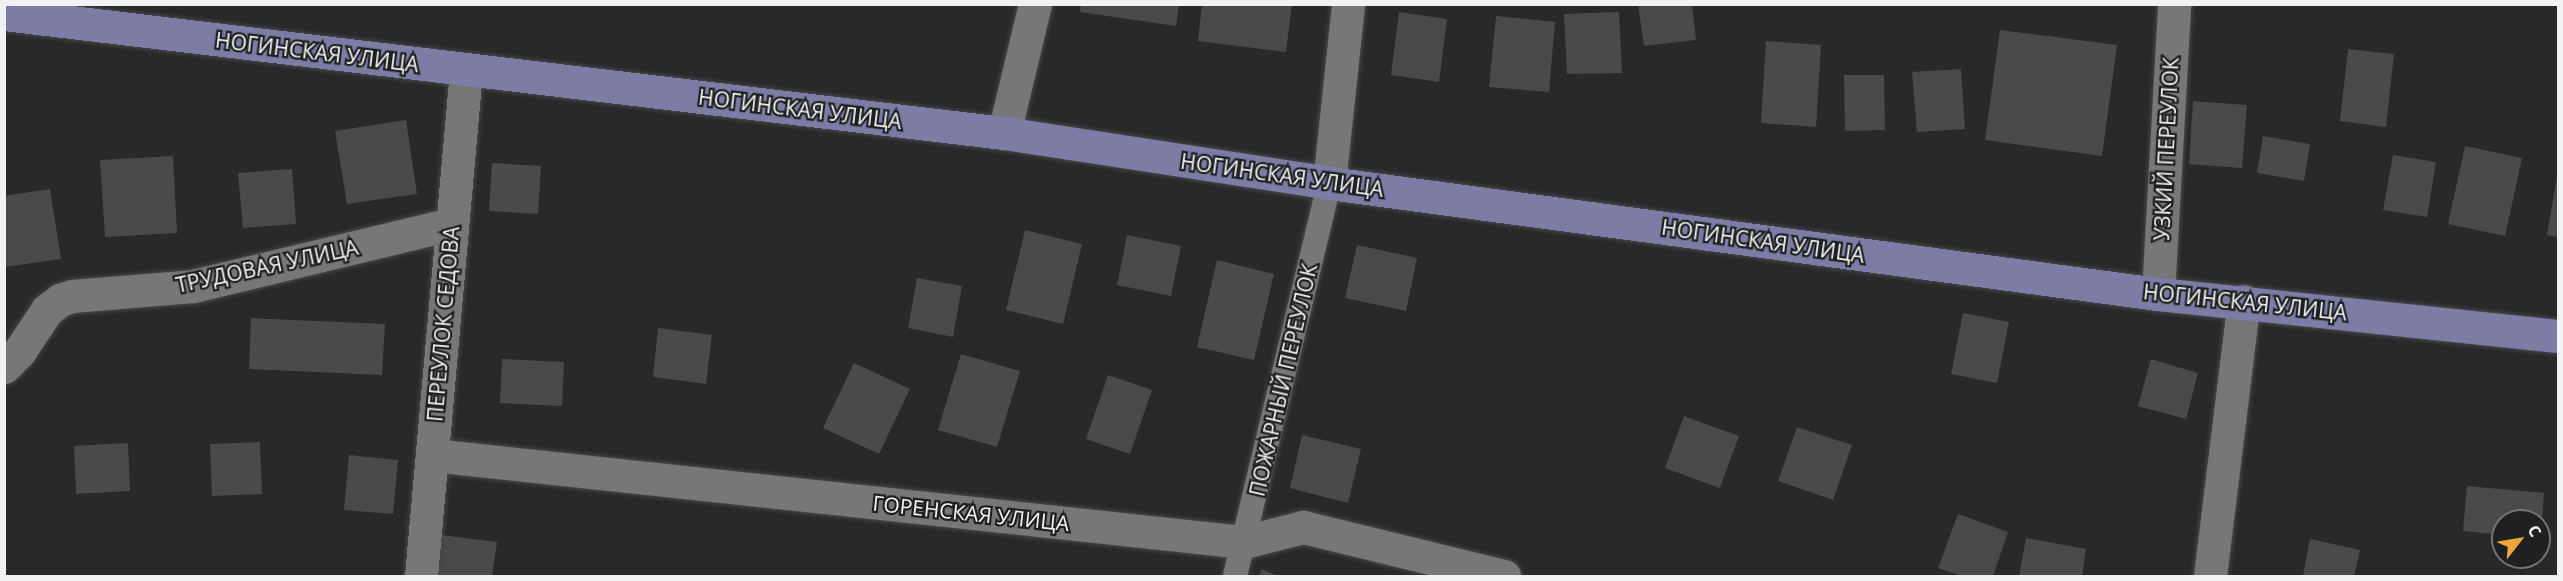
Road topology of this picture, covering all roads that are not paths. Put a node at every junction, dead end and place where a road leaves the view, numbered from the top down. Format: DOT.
graph roads {
  1 [pos="1035,4"];
  2 [pos="1348,4"];
  3 [pos="2174,4"];
  4 [pos="4,14"];
  5 [pos="466,71"];
  6 [pos="1004,133"];
  7 [pos="1329,183"];
  8 [pos="452,224"];
  9 [pos="2158,294"];
  10 [pos="2244,301"];
  11 [pos="2559,336"];
  12 [pos="4,367"];
  13 [pos="432,455"];
  14 [pos="1244,542"];
  15 [pos="421,576"];
  16 [pos="1235,576"];
  17 [pos="1504,576"];
  18 [pos="2210,576"];
  1 -- 6 [label="street"];
  2 -- 7 [label="street"];
  3 -- 9 [label="street, УЗКИЙ ПЕРЕУЛОК"];
  4 -- 5 [label="main road, НОГИНСКАЯ УЛИЦА"];
  5 -- 6 [label="main road, НОГИНСКАЯ УЛИЦА"];
  5 -- 8 [label="street, ПЕРЕУЛОК СЕДОВА"];
  6 -- 7 [label="main road, НОГИНСКАЯ УЛИЦА"];
  7 -- 9 [label="main road, НОГИНСКАЯ УЛИЦА"];
  7 -- 14 [label="lane, ПОЖАРНЫЙ ПЕРЕУЛОК"];
  8 -- 12 [label="street, ТРУДОВАЯ УЛИЦА"];
  8 -- 13 [label="street, ПЕРЕУЛОК СЕДОВА"];
  9 -- 10 [label="main road, НОГИНСКАЯ УЛИЦА"];
  10 -- 11 [label="main road, НОГИНСКАЯ УЛИЦА"];
  10 -- 18 [label="street"];
  13 -- 14 [label="street, ГОРЕНСКАЯ УЛИЦА"];
  13 -- 15 [label="street, ПЕРЕУЛОК СЕДОВА"];
  14 -- 16 [label="lane, ПОЖАРНЫЙ ПЕРЕУЛОК"];
  14 -- 17 [label="street, ГОРЕНСКАЯ УЛИЦА"];
}
